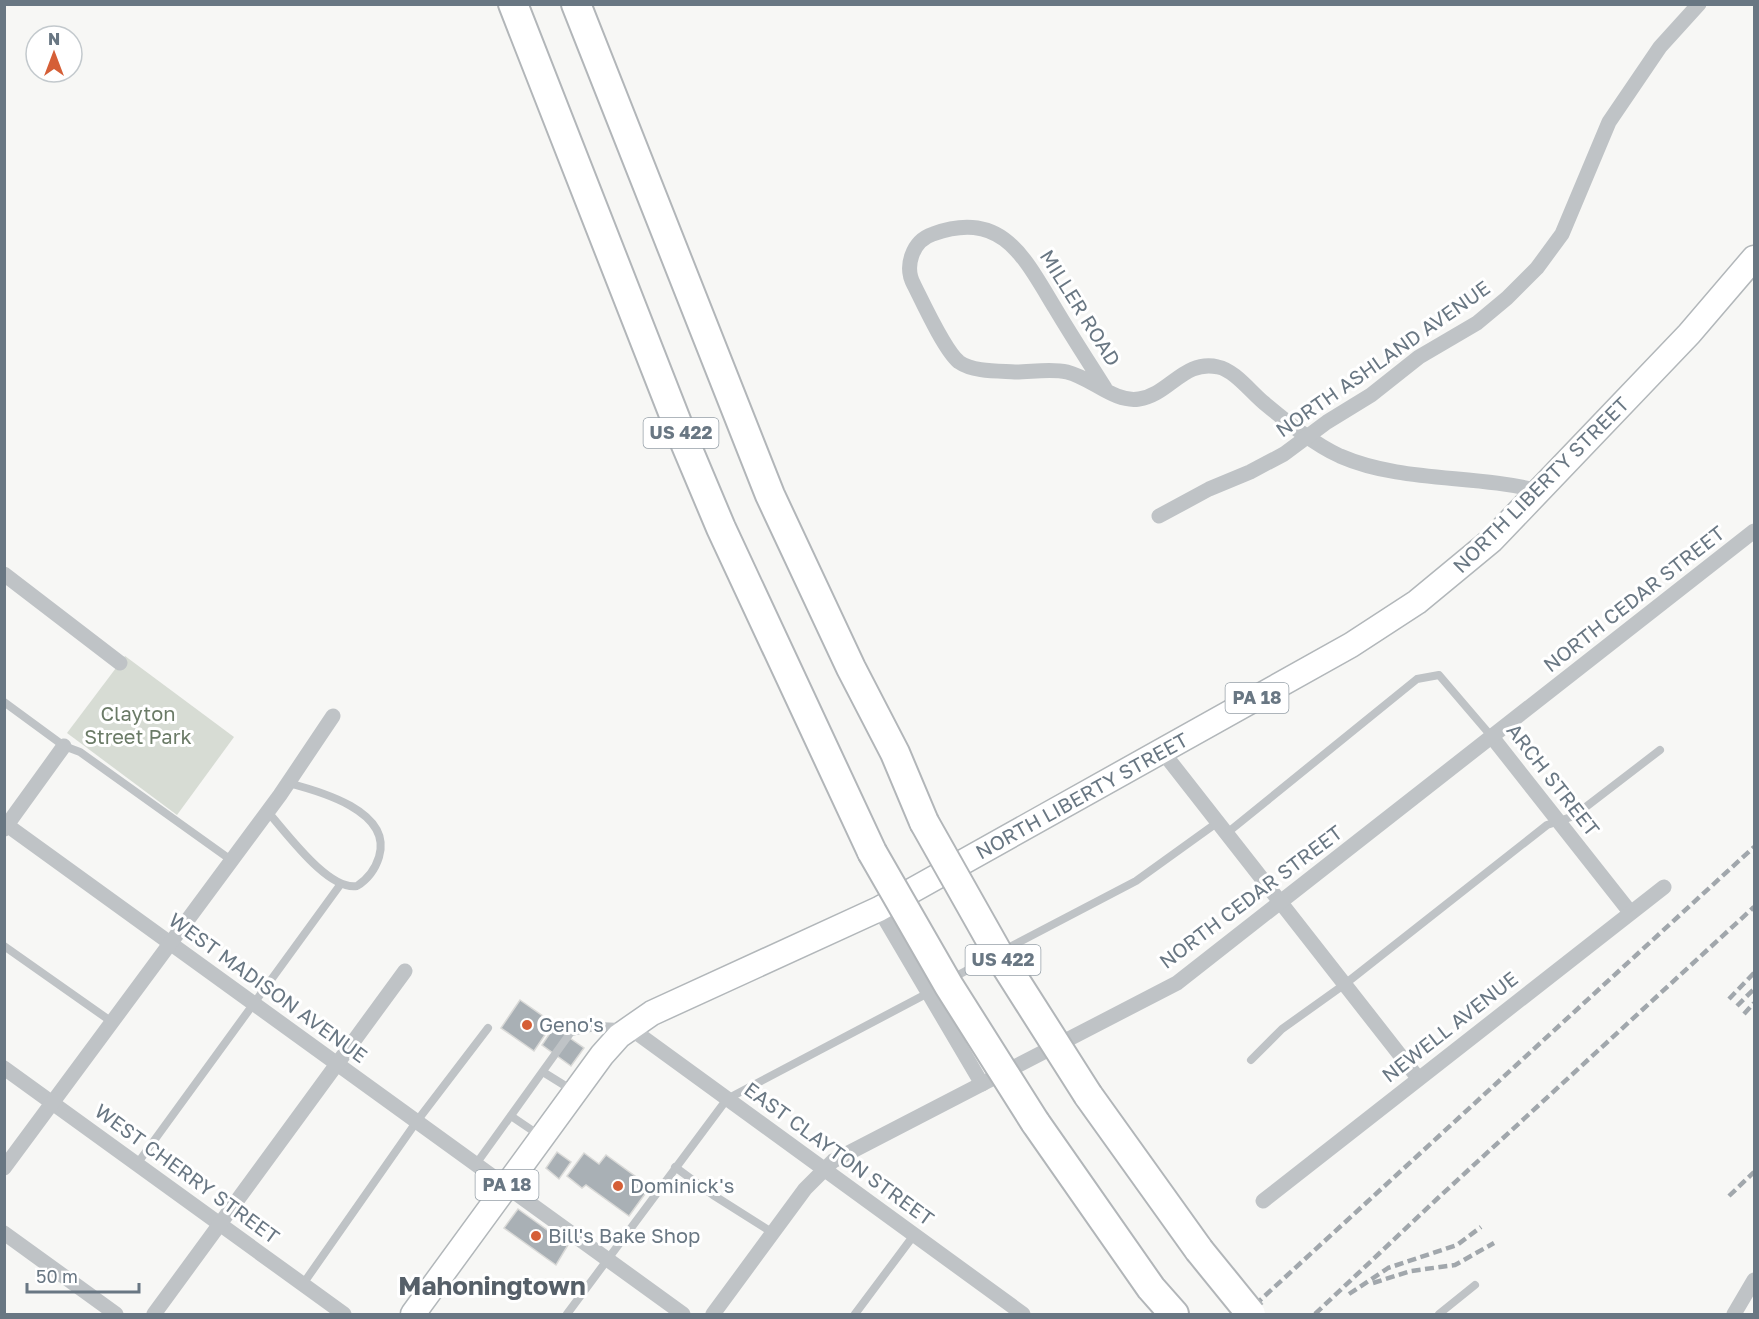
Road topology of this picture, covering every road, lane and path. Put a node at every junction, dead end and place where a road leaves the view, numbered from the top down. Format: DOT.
graph roads {
  1 [pos="513,4"];
  2 [pos="576,4"];
  3 [pos="1699,4"];
  4 [pos="1755,258"];
  5 [pos="1105,388"];
  6 [pos="1308,436"];
  7 [pos="1539,491"];
  8 [pos="1159,516"];
  9 [pos="1755,531"];
  10 [pos="4,574"];
  11 [pos="120,663"];
  12 [pos="4,702"];
  13 [pos="333,716"];
  14 [pos="1492,737"];
  15 [pos="64,746"];
  16 [pos="1660,750"];
  17 [pos="1162,751"];
  18 [pos="288,783"];
  19 [pos="267,811"];
  20 [pos="1559,821"];
  21 [pos="5,826"];
  22 [pos="1222,828"];
  23 [pos="231,860"];
  24 [pos="340,885"];
  25 [pos="1664,887"];
  26 [pos="1280,902"];
  27 [pos="879,909"];
  28 [pos="1630,912"];
  29 [pos="171,943"];
  30 [pos="4,946"];
  31 [pos="405,971"];
  32 [pos="1345,984"];
  33 [pos="928,993"];
  34 [pos="254,1003"];
  35 [pos="112,1022"];
  36 [pos="488,1028"];
  37 [pos="630,1028"];
  38 [pos="1251,1060"];
  39 [pos="336,1063"];
  40 [pos="4,1068"];
  41 [pos="543,1072"];
  42 [pos="1418,1078"];
  43 [pos="982,1084"];
  44 [pos="575,1092"];
  45 [pos="727,1099"];
  46 [pos="52,1103"];
  47 [pos="511,1116"];
  48 [pos="417,1122"];
  49 [pos="542,1137"];
  50 [pos="137,1164"];
  51 [pos="476,1164"];
  52 [pos="675,1167"];
  53 [pos="4,1168"];
  54 [pos="822,1168"];
  55 [pos="506,1186"];
  56 [pos="1263,1201"];
  57 [pos="220,1224"];
  58 [pos="4,1233"];
  59 [pos="772,1233"];
  60 [pos="914,1235"];
  61 [pos="608,1260"];
  62 [pos="1755,1280"];
  63 [pos="303,1284"];
  64 [pos="1475,1285"];
  65 [pos="116,1314"];
  66 [pos="154,1314"];
  67 [pos="344,1314"];
  68 [pos="413,1314"];
  69 [pos="567,1314"];
  70 [pos="683,1314"];
  71 [pos="713,1314"];
  72 [pos="855,1314"];
  73 [pos="1023,1314"];
  74 [pos="1174,1314"];
  75 [pos="1251,1314"];
  76 [pos="1439,1314"];
  77 [pos="1734,1314"];
  1 -- 74 [label="highway, US 422, bridge"];
  2 -- 75 [label="highway, US 422, bridge"];
  3 -- 6 [label="street, NORTH ASHLAND AVENUE"];
  4 -- 7 [label="main road, NORTH LIBERTY STREET / PA 18"];
  5 -- 5 [label="street, MILLER ROAD"];
  5 -- 6 [label="street, MILLER ROAD"];
  6 -- 7 [label="street, MILLER ROAD"];
  6 -- 8 [label="street, NORTH ASHLAND AVENUE"];
  7 -- 17 [label="main road, NORTH LIBERTY STREET / PA 18"];
  9 -- 14 [label="street, NORTH CEDAR STREET"];
  10 -- 11 [label="street"];
  12 -- 15 [label="lane"];
  13 -- 18 [label="street"];
  14 -- 20 [label="street, ARCH STREET"];
  14 -- 22 [label="lane, ARCH STREET"];
  14 -- 26 [label="street, NORTH CEDAR STREET"];
  15 -- 21 [label="street"];
  15 -- 23 [label="lane"];
  16 -- 20 [label="lane"];
  17 -- 22 [label="street"];
  17 -- 27 [label="main road, NORTH LIBERTY STREET / PA 18"];
  18 -- 19 [label="street"];
  18 -- 24 [label="lane"];
  19 -- 23 [label="street"];
  19 -- 24 [label="lane"];
  20 -- 28 [label="street, ARCH STREET"];
  20 -- 32 [label="lane"];
  21 -- 29 [label="street, WEST MADISON AVENUE"];
  22 -- 26 [label="street"];
  22 -- 33 [label="lane"];
  23 -- 29 [label="street"];
  24 -- 34 [label="lane"];
  25 -- 28 [label="street, NEWELL AVENUE"];
  26 -- 32 [label="street"];
  26 -- 43 [label="street, NORTH CEDAR STREET"];
  27 -- 33 [label="street"];
  27 -- 37 [label="main road, NORTH LIBERTY STREET / PA 18"];
  28 -- 42 [label="street, NEWELL AVENUE"];
  29 -- 34 [label="street, WEST MADISON AVENUE"];
  29 -- 35 [label="street"];
  30 -- 35 [label="lane"];
  31 -- 39 [label="street"];
  32 -- 38 [label="lane"];
  32 -- 42 [label="street"];
  33 -- 43 [label="street"];
  33 -- 45 [label="lane"];
  34 -- 39 [label="street, WEST MADISON AVENUE"];
  34 -- 50 [label="lane"];
  35 -- 46 [label="street"];
  36 -- 48 [label="lane"];
  37 -- 41 [label="lane"];
  37 -- 44 [label="main road, NORTH LIBERTY STREET / PA 18"];
  37 -- 45 [label="street, EAST CLAYTON STREET"];
  39 -- 48 [label="street, WEST MADISON AVENUE"];
  39 -- 57 [label="street"];
  40 -- 46 [label="street, WEST CHERRY STREET"];
  41 -- 44 [label="lane"];
  41 -- 47 [label="lane"];
  42 -- 56 [label="street, NEWELL AVENUE"];
  43 -- 54 [label="street, NORTH CEDAR STREET"];
  44 -- 49 [label="main road, NORTH LIBERTY STREET / PA 18"];
  45 -- 52 [label="lane"];
  45 -- 54 [label="street, EAST CLAYTON STREET"];
  46 -- 50 [label="street, WEST CHERRY STREET"];
  46 -- 53 [label="street"];
  47 -- 49 [label="lane"];
  47 -- 51 [label="lane"];
  48 -- 51 [label="street, WEST MADISON AVENUE"];
  48 -- 63 [label="lane"];
  49 -- 55 [label="main road, NORTH LIBERTY STREET / PA 18"];
  50 -- 57 [label="street, WEST CHERRY STREET"];
  51 -- 55 [label="street, WEST MADISON AVENUE"];
  52 -- 59 [label="lane"];
  52 -- 61 [label="lane"];
  54 -- 59 [label="street, NORTH CEDAR STREET"];
  54 -- 60 [label="street, EAST CLAYTON STREET"];
  55 -- 61 [label="street, WEST MADISON AVENUE"];
  55 -- 68 [label="main road, NORTH LIBERTY STREET / PA 18"];
  57 -- 63 [label="street, WEST CHERRY STREET"];
  57 -- 66 [label="street"];
  58 -- 65 [label="street"];
  59 -- 71 [label="street, NORTH CEDAR STREET"];
  60 -- 72 [label="lane"];
  60 -- 73 [label="street, EAST CLAYTON STREET"];
  61 -- 69 [label="lane"];
  61 -- 70 [label="street, WEST MADISON AVENUE"];
  62 -- 77 [label="street"];
  63 -- 67 [label="street, WEST CHERRY STREET"];
  64 -- 76 [label="lane"];
}
